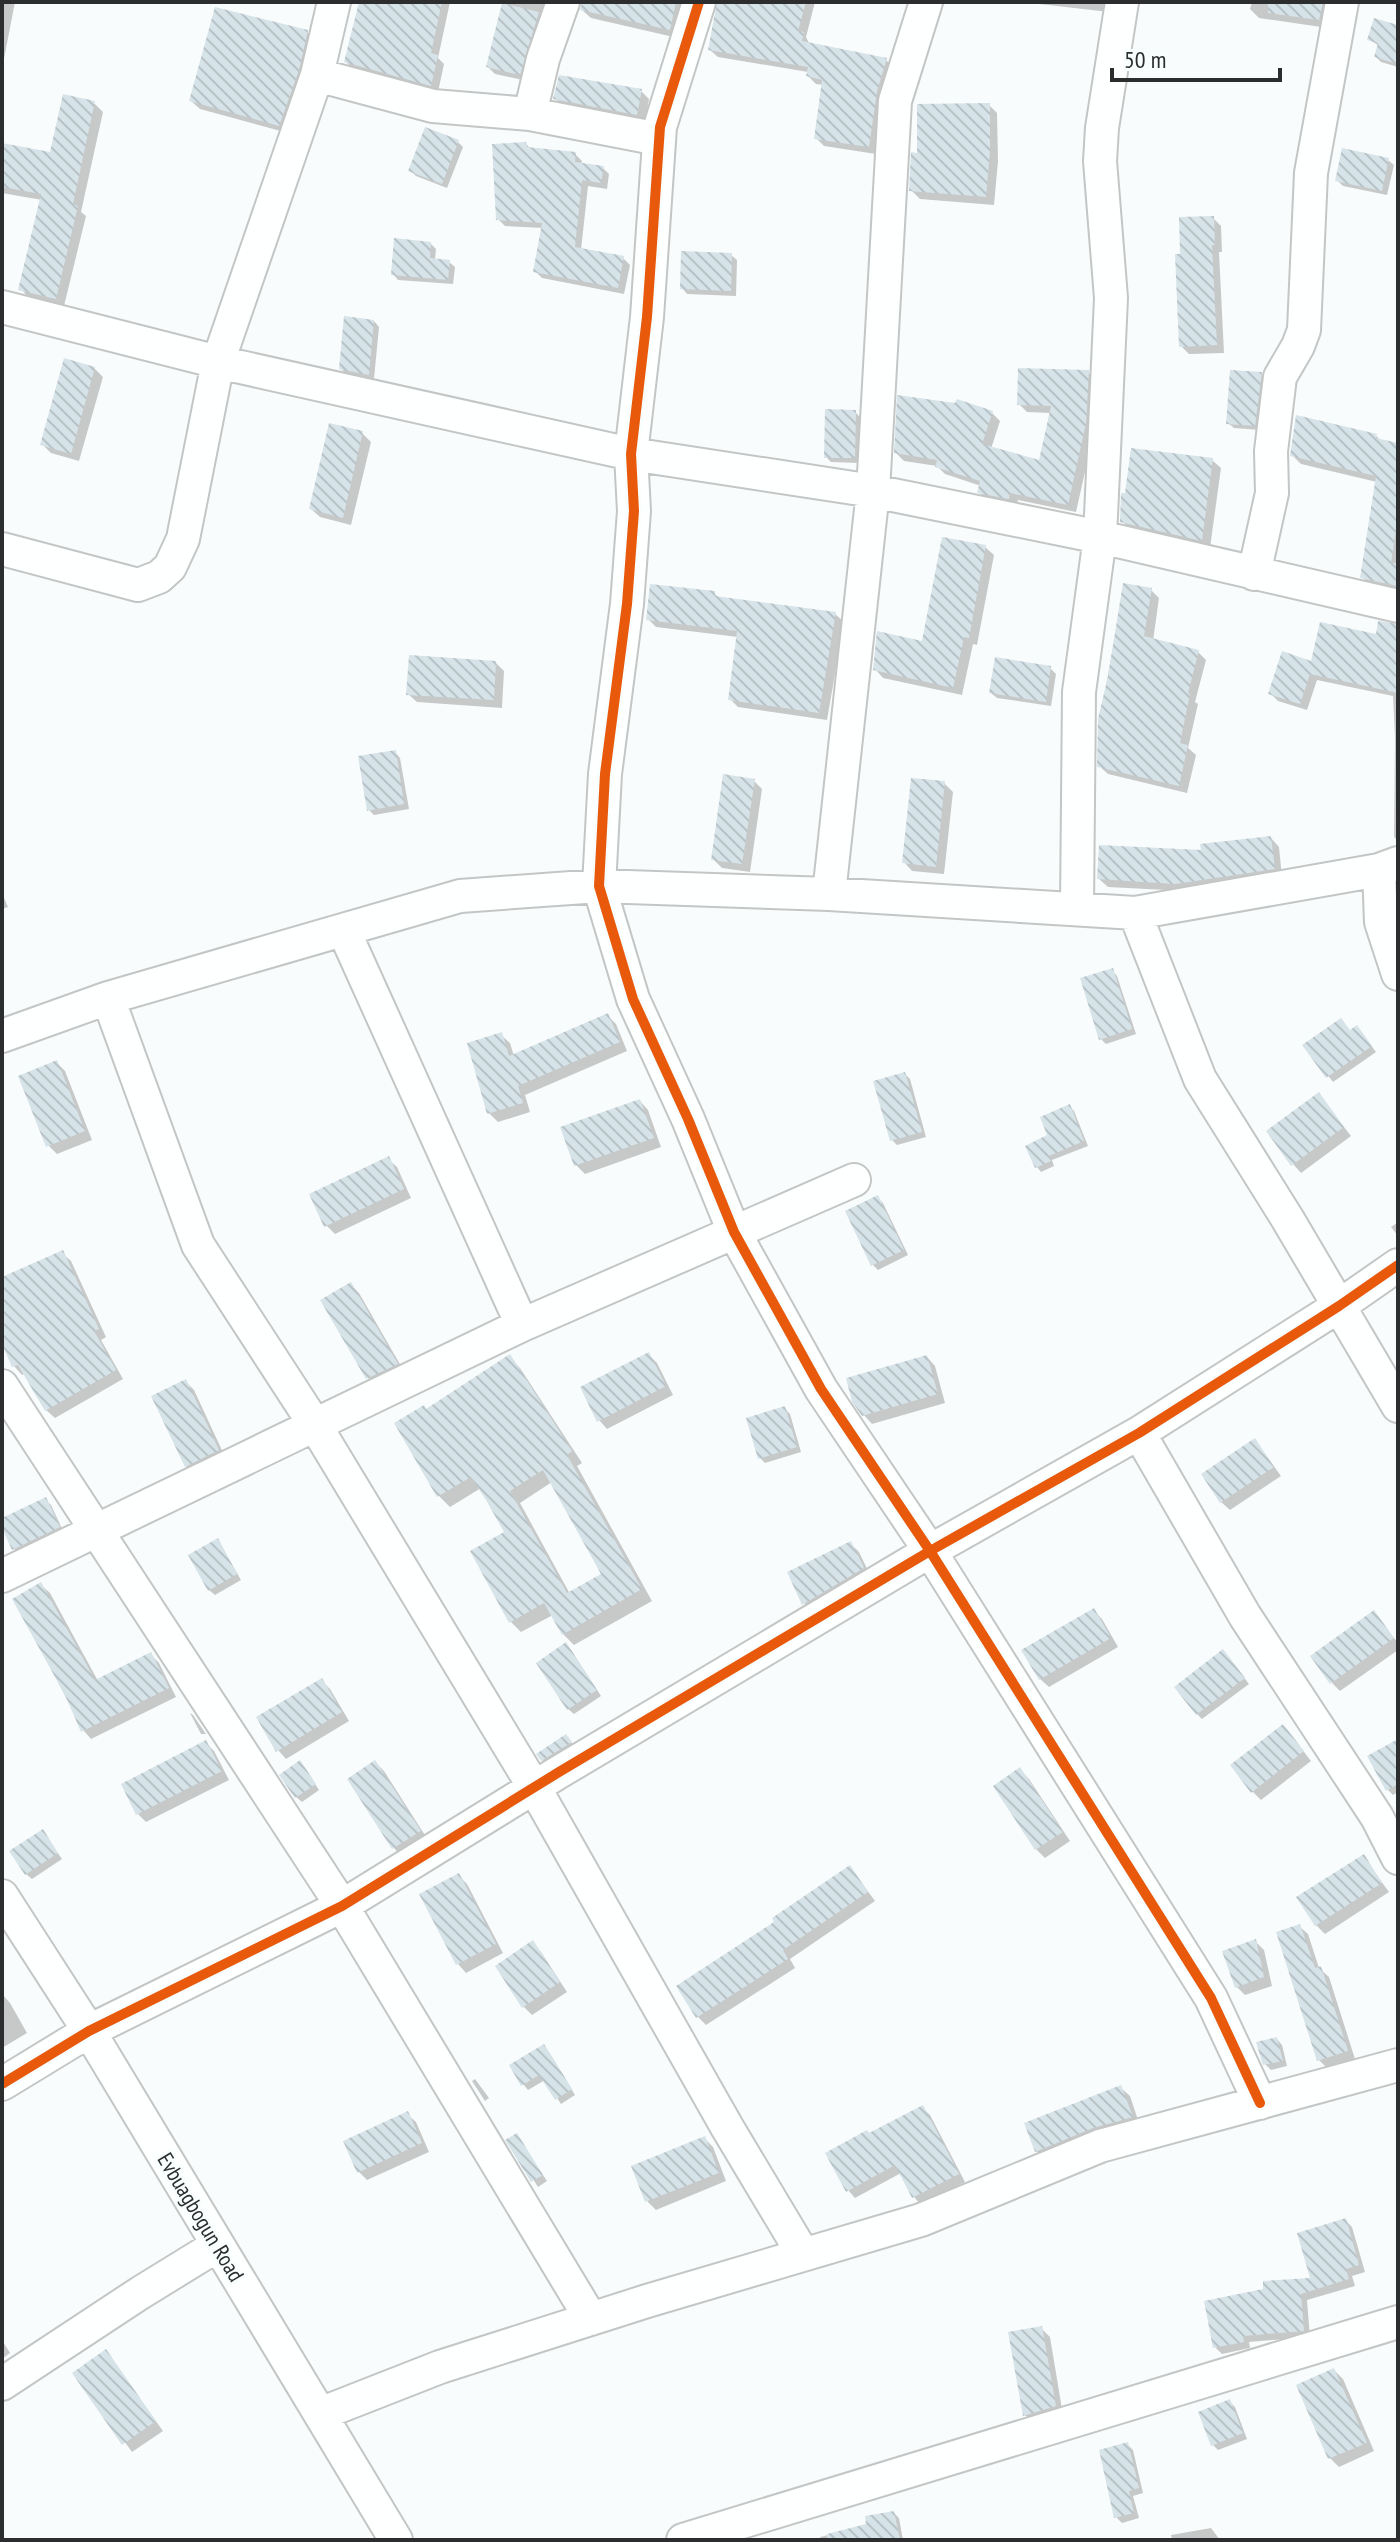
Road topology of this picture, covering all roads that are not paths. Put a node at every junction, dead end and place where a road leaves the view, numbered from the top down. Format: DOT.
graph roads {
  1 [pos="334,2"];
  2 [pos="563,2"];
  3 [pos="699,2"];
  4 [pos="926,2"];
  5 [pos="1122,2"];
  6 [pos="1342,2"];
  7 [pos="317,75"];
  8 [pos="530,114"];
  9 [pos="659,139"];
  10 [pos="2,307"];
  11 [pos="218,362"];
  12 [pos="631,454"];
  13 [pos="873,491"];
  14 [pos="1100,537"];
  15 [pos="2,549"];
  16 [pos="1254,574"];
  17 [pos="1398,606"];
  18 [pos="1389,867"];
  19 [pos="599,886"];
  20 [pos="829,894"];
  21 [pos="1077,908"];
  22 [pos="1135,913"];
  23 [pos="344,931"];
  24 [pos="1398,974"];
  25 [pos="108,998"];
  26 [pos="2,1036"];
  27 [pos="854,1180"];
  28 [pos="734,1232"];
  29 [pos="1398,1265"];
  30 [pos="1339,1306"];
  31 [pos="522,1325"];
  32 [pos="2,1386"];
  33 [pos="1398,1406"];
  34 [pos="315,1425"];
  35 [pos="1139,1433"];
  36 [pos="99,1530"];
  37 [pos="930,1551"];
  38 [pos="2,1576"];
  39 [pos="534,1787"];
  40 [pos="1398,1858"];
  41 [pos="2,1896"];
  42 [pos="342,1906"];
  43 [pos="89,2031"];
  44 [pos="1398,2065"];
  45 [pos="2,2084"];
  46 [pos="1260,2103"];
  47 [pos="218,2245"];
  48 [pos="803,2254"];
  49 [pos="591,2319"];
  50 [pos="1398,2322"];
  51 [pos="2,2384"];
  52 [pos="320,2414"];
  53 [pos="396,2540"];
  54 [pos="683,2540"];
  1 -- 7 [label="street"];
  2 -- 8 [label="street"];
  3 -- 9 [label="street"];
  4 -- 13 [label="street"];
  5 -- 14 [label="street"];
  6 -- 16 [label="street"];
  7 -- 8 [label="street"];
  7 -- 11 [label="street"];
  8 -- 9 [label="street"];
  9 -- 12 [label="street"];
  10 -- 11 [label="street"];
  11 -- 12 [label="street"];
  11 -- 15 [label="street"];
  12 -- 13 [label="street"];
  12 -- 19 [label="street"];
  13 -- 14 [label="street"];
  13 -- 20 [label="street"];
  14 -- 16 [label="street"];
  14 -- 21 [label="street"];
  16 -- 17 [label="street"];
  18 -- 22 [label="street"];
  18 -- 24 [label="street"];
  19 -- 20 [label="street"];
  19 -- 23 [label="street"];
  19 -- 28 [label="street"];
  20 -- 21 [label="street"];
  21 -- 22 [label="street"];
  22 -- 30 [label="street"];
  23 -- 25 [label="street"];
  23 -- 31 [label="street"];
  25 -- 26 [label="street"];
  25 -- 34 [label="street"];
  27 -- 28 [label="street"];
  28 -- 31 [label="street"];
  28 -- 37 [label="street"];
  29 -- 30 [label="street"];
  30 -- 33 [label="street"];
  30 -- 35 [label="street"];
  31 -- 34 [label="street"];
  32 -- 36 [label="street"];
  34 -- 36 [label="street"];
  34 -- 39 [label="street"];
  35 -- 37 [label="street"];
  35 -- 40 [label="street"];
  36 -- 38 [label="street"];
  36 -- 42 [label="street"];
  37 -- 39 [label="street"];
  37 -- 46 [label="street"];
  39 -- 42 [label="street"];
  39 -- 48 [label="street"];
  41 -- 43 [label="street, Evbuagbogun Road"];
  42 -- 43 [label="street"];
  42 -- 49 [label="street"];
  43 -- 45 [label="street"];
  43 -- 47 [label="street, Evbuagbogun Road"];
  44 -- 46 [label="street"];
  46 -- 48 [label="street"];
  47 -- 51 [label="street"];
  47 -- 52 [label="street, Evbuagbogun Road"];
  48 -- 49 [label="street"];
  49 -- 52 [label="street"];
  50 -- 54 [label="street"];
  52 -- 53 [label="street, Evbuagbogun Road"];
}
